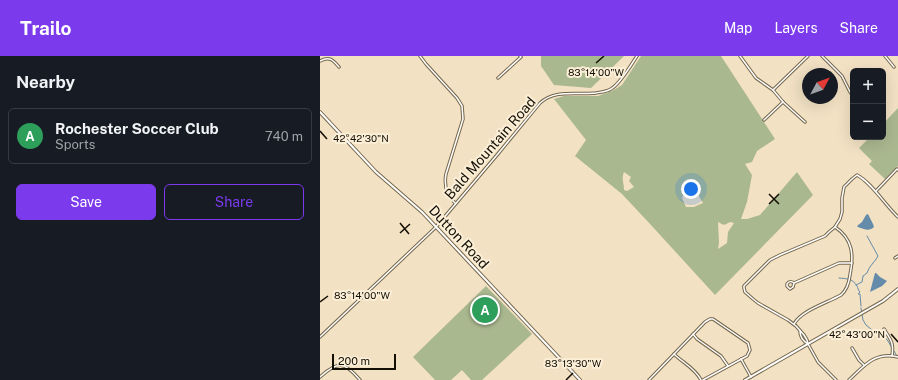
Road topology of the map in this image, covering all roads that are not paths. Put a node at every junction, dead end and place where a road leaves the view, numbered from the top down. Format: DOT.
graph roads {
  1 [pos="420,56"];
  2 [pos="520,56"];
  3 [pos="637,56"];
  4 [pos="740,56"];
  5 [pos="808,56"];
  6 [pos="822,56"];
  7 [pos="885,56"];
  8 [pos="320,61"];
  9 [pos="339,67"];
  10 [pos="894,67"];
  11 [pos="498,78"];
  12 [pos="773,90"];
  13 [pos="850,92"];
  14 [pos="783,102"];
  15 [pos="320,112"];
  16 [pos="764,120"];
  17 [pos="805,122"];
  18 [pos="897,170"];
  19 [pos="875,191"];
  20 [pos="456,203"];
  21 [pos="898,217"];
  22 [pos="436,227"];
  23 [pos="834,227"];
  24 [pos="898,256"];
  25 [pos="896,258"];
  26 [pos="852,263"];
  27 [pos="794,283"];
  28 [pos="898,289"];
  29 [pos="794,324"];
  30 [pos="884,329"];
  31 [pos="692,334"];
  32 [pos="320,337"];
  33 [pos="808,344"];
  34 [pos="852,348"];
  35 [pos="674,354"];
  36 [pos="892,356"];
  37 [pos="898,357"];
  38 [pos="741,359"];
  39 [pos="864,365"];
  40 [pos="728,366"];
  41 [pos="320,377"];
  42 [pos="751,377"];
  43 [pos="360,380"];
  44 [pos="580,380"];
  45 [pos="648,380"];
  46 [pos="702,380"];
  47 [pos="745,380"];
  48 [pos="836,380"];
  49 [pos="849,380"];
  1 -- 20 [label="street"];
  2 -- 11 [label="street"];
  3 -- 20 [label="street, Bald Mountain Road"];
  4 -- 12 [label="street"];
  5 -- 12 [label="street"];
  6 -- 13 [label="street"];
  7 -- 10 [label="street"];
  8 -- 9 [label="street"];
  12 -- 14 [label="street"];
  14 -- 16 [label="street"];
  14 -- 17 [label="street"];
  15 -- 22 [label="street, Dutton Road"];
  18 -- 19 [label="street"];
  19 -- 21 [label="street"];
  19 -- 23 [label="street"];
  20 -- 22 [label="street, Bald Mountain Road"];
  22 -- 32 [label="street, Bald Mountain Road"];
  22 -- 44 [label="street, Dutton Road"];
  23 -- 26 [label="street"];
  23 -- 29 [label="street"];
  24 -- 25 [label="street"];
  26 -- 27 [label="street"];
  26 -- 29 [label="street"];
  28 -- 33 [label="street"];
  29 -- 33 [label="street"];
  30 -- 36 [label="street"];
  31 -- 35 [label="street"];
  31 -- 38 [label="street"];
  31 -- 40 [label="street"];
  33 -- 42 [label="street"];
  33 -- 48 [label="street"];
  34 -- 39 [label="street"];
  35 -- 45 [label="street"];
  35 -- 46 [label="street"];
  36 -- 37 [label="street"];
  36 -- 39 [label="street"];
  38 -- 40 [label="street"];
  38 -- 42 [label="street"];
  39 -- 49 [label="street"];
  40 -- 46 [label="street"];
  41 -- 43 [label="street"];
  42 -- 47 [label="street"];
}
